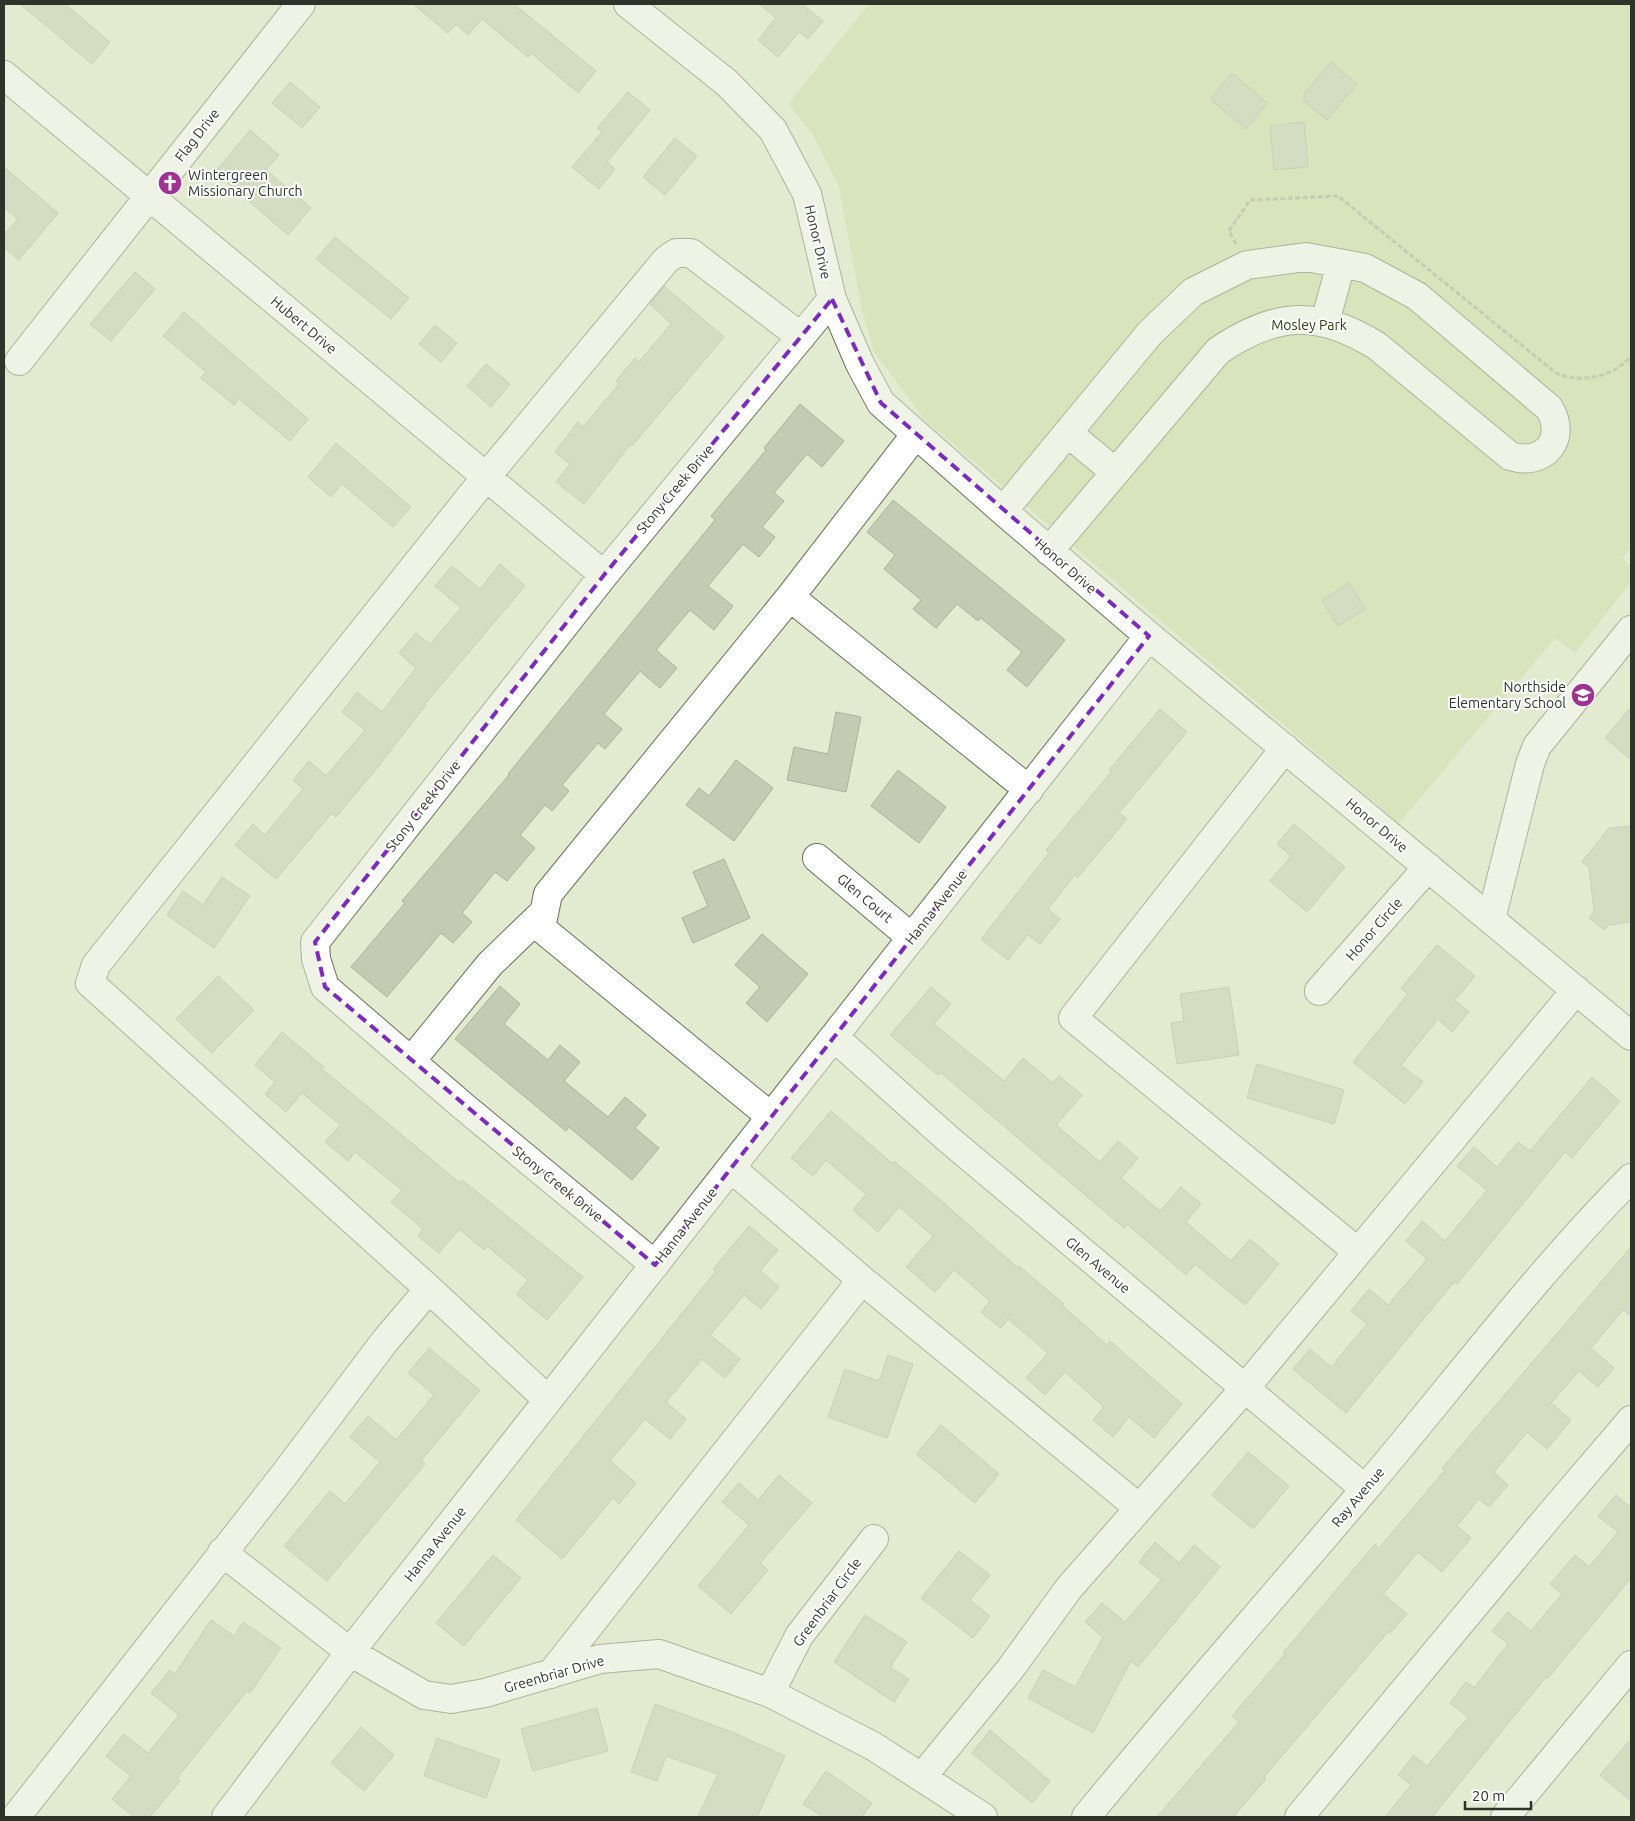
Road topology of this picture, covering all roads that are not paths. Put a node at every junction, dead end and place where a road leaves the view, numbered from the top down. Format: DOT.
graph roads {
  1 [pos="301,4"];
  2 [pos="628,4"];
  3 [pos="4,75"];
  4 [pos="148,196"];
  5 [pos="1341,264"];
  6 [pos="832,299"];
  7 [pos="1325,322"];
  8 [pos="801,336"];
  9 [pos="19,361"];
  10 [pos="1068,433"];
  11 [pos="916,434"];
  12 [pos="1115,472"];
  13 [pos="486,477"];
  14 [pos="1003,511"];
  15 [pos="1049,551"];
  16 [pos="604,575"];
  17 [pos="790,597"];
  18 [pos="1631,630"];
  19 [pos="1149,636"];
  20 [pos="1284,748"];
  21 [pos="1029,790"];
  22 [pos="817,858"];
  23 [pos="1428,867"];
  24 [pos="544,912"];
  25 [pos="1491,919"];
  26 [pos="912,938"];
  27 [pos="1576,990"];
  28 [pos="1319,991"];
  29 [pos="1631,1036"];
  30 [pos="834,1038"];
  31 [pos="411,1061"];
  32 [pos="770,1116"];
  33 [pos="731,1168"];
  34 [pos="1631,1178"];
  35 [pos="1358,1252"];
  36 [pos="655,1265"];
  37 [pos="862,1280"];
  38 [pos="429,1289"];
  39 [pos="1245,1388"];
  40 [pos="548,1400"];
  41 [pos="1631,1420"];
  42 [pos="1365,1489"];
  43 [pos="1139,1508"];
  44 [pos="874,1540"];
  45 [pos="222,1552"];
  46 [pos="350,1652"];
  47 [pos="1631,1664"];
  48 [pos="551,1674"];
  49 [pos="770,1693"];
  50 [pos="922,1777"];
  51 [pos="16,1817"];
  52 [pos="226,1817"];
  53 [pos="984,1817"];
  54 [pos="1086,1817"];
  55 [pos="1300,1817"];
  56 [pos="1504,1817"];
  1 -- 4 [label="street, Flag Drive"];
  2 -- 6 [label="street, Honor Drive"];
  3 -- 4 [label="street, Hubert Drive"];
  4 -- 9 [label="street, Flag Drive"];
  4 -- 13 [label="street, Hubert Drive"];
  5 -- 7 [label="street"];
  5 -- 7 [label="street"];
  5 -- 10 [label="street"];
  6 -- 8 [label="street, Stony Creek Drive"];
  6 -- 11 [label="street, Honor Drive"];
  7 -- 12 [label="street"];
  8 -- 13 [label="street"];
  8 -- 16 [label="street, Stony Creek Drive"];
  10 -- 12 [label="street"];
  10 -- 14 [label="street"];
  11 -- 14 [label="street, Honor Drive"];
  11 -- 17 [label="street"];
  12 -- 15 [label="street"];
  13 -- 16 [label="street, Hubert Drive"];
  13 -- 38 [label="street"];
  14 -- 15 [label="street, Honor Drive"];
  15 -- 19 [label="street, Honor Drive"];
  16 -- 31 [label="street, Stony Creek Drive"];
  17 -- 21 [label="street"];
  17 -- 24 [label="street"];
  18 -- 25 [label="street"];
  19 -- 20 [label="street, Honor Drive"];
  19 -- 21 [label="street, Hanna Avenue"];
  20 -- 23 [label="street, Honor Drive"];
  20 -- 35 [label="street"];
  21 -- 26 [label="street, Hanna Avenue"];
  22 -- 26 [label="street, Glen Court"];
  23 -- 25 [label="street, Honor Drive"];
  23 -- 28 [label="street, Honor Circle"];
  24 -- 31 [label="street"];
  24 -- 32 [label="street"];
  25 -- 27 [label="street, Honor Drive"];
  26 -- 30 [label="street, Hanna Avenue"];
  27 -- 29 [label="street, Honor Drive"];
  27 -- 35 [label="street"];
  30 -- 32 [label="street, Hanna Avenue"];
  30 -- 39 [label="street, Glen Avenue"];
  31 -- 36 [label="street, Stony Creek Drive"];
  32 -- 33 [label="street, Hanna Avenue"];
  33 -- 36 [label="street, Hanna Avenue"];
  33 -- 37 [label="street"];
  34 -- 42 [label="street, Ray Avenue"];
  35 -- 39 [label="street"];
  36 -- 40 [label="street, Hanna Avenue"];
  37 -- 43 [label="street"];
  37 -- 48 [label="street"];
  38 -- 40 [label="street"];
  38 -- 45 [label="street"];
  39 -- 42 [label="street, Glen Avenue"];
  39 -- 43 [label="street"];
  40 -- 46 [label="street, Hanna Avenue"];
  41 -- 55 [label="street"];
  42 -- 54 [label="street, Ray Avenue"];
  43 -- 50 [label="street"];
  44 -- 49 [label="street, Greenbriar Circle"];
  45 -- 46 [label="street, Greenbriar Drive"];
  45 -- 51 [label="street"];
  46 -- 48 [label="street, Greenbriar Drive"];
  46 -- 52 [label="street, Hanna Avenue"];
  47 -- 56 [label="street"];
  48 -- 49 [label="street, Greenbriar Drive"];
  49 -- 50 [label="street, Greenbriar Drive"];
  50 -- 53 [label="street, Greenbriar Drive"];
}
